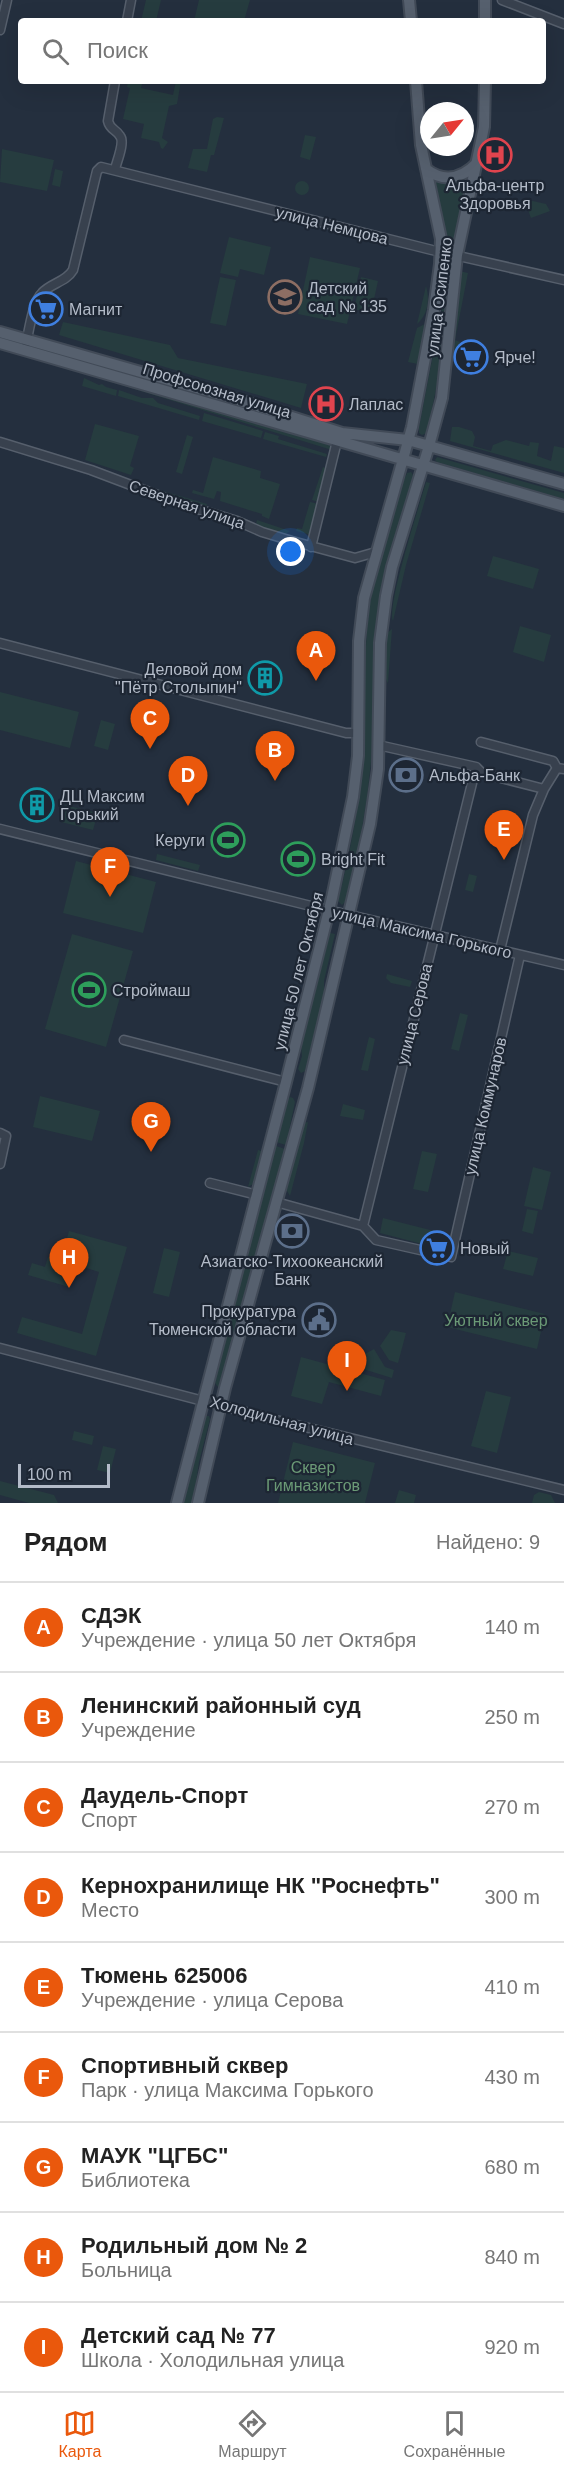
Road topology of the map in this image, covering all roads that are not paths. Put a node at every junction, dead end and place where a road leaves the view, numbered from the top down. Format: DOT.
graph roads {
  1 [pos="7,0"];
  2 [pos="131,0"];
  3 [pos="409,0"];
  4 [pos="485,0"];
  5 [pos="502,0"];
  6 [pos="513,2"];
  7 [pos="128,18"];
  8 [pos="411,18"];
  9 [pos="485,18"];
  10 [pos="563,21"];
  11 [pos="0,30"];
  12 [pos="114,84"];
  13 [pos="416,84"];
  14 [pos="485,84"];
  15 [pos="478,161"];
  16 [pos="426,169"];
  17 [pos="115,170"];
  18 [pos="441,252"];
  19 [pos="457,255"];
  20 [pos="564,280"];
  21 [pos="0,332"];
  22 [pos="0,343"];
  23 [pos="25,344"];
  24 [pos="408,440"];
  25 [pos="337,441"];
  26 [pos="0,442"];
  27 [pos="429,446"];
  28 [pos="404,460"];
  29 [pos="423,465"];
  30 [pos="564,484"];
  31 [pos="564,506"];
  32 [pos="311,547"];
  33 [pos="376,552"];
  34 [pos="0,644"];
  35 [pos="358,733"];
  36 [pos="482,742"];
  37 [pos="378,745"];
  38 [pos="476,767"];
  39 [pos="560,768"];
  40 [pos="544,789"];
  41 [pos="0,829"];
  42 [pos="329,911"];
  43 [pos="348,915"];
  44 [pos="434,935"];
  45 [pos="500,950"];
  46 [pos="520,955"];
  47 [pos="564,965"];
  48 [pos="124,1041"];
  49 [pos="286,1082"];
  50 [pos="308,1088"];
  51 [pos="3,1134"];
  52 [pos="0,1164"];
  53 [pos="210,1183"];
  54 [pos="257,1195"];
  55 [pos="276,1202"];
  56 [pos="363,1226"];
  57 [pos="0,1348"];
  58 [pos="203,1400"];
  59 [pos="222,1405"];
  60 [pos="564,1490"];
  61 [pos="177,1503"];
  62 [pos="198,1503"];
  1 -- 11 [label="street"];
  2 -- 7 [label="street"];
  3 -- 8 [label="main road"];
  4 -- 9 [label="main road"];
  5 -- 6 [label="street"];
  6 -- 10 [label="street"];
  12 -- 17 [label="street"];
  13 -- 16 [label="main road, улица 50 лет Октября"];
  14 -- 15 [label="main road, улица Осипенко"];
  15 -- 16 [label="main road"];
  15 -- 19 [label="main road, улица Осипенко"];
  16 -- 18 [label="main road, улица 50 лет Октября"];
  17 -- 18 [label="street, улица Немцова"];
  17 -- 23 [label="street, улица Немцова"];
  18 -- 19 [label="street, улица Немцова"];
  18 -- 24 [label="main road, улица 50 лет Октября"];
  19 -- 20 [label="street, улица Немцова"];
  19 -- 27 [label="main road, улица Осипенко"];
  21 -- 23 [label="main road, Профсоюзная улица"];
  22 -- 23 [label="main road, Профсоюзная улица"];
  23 -- 24 [label="main road, Профсоюзная улица"];
  23 -- 25 [label="main road, Профсоюзная улица"];
  24 -- 27 [label="main road, Профсоюзная улица"];
  24 -- 28 [label="main road, улица 50 лет Октября"];
  25 -- 28 [label="main road, Профсоюзная улица"];
  25 -- 32 [label="street"];
  26 -- 32 [label="street, Северная улица"];
  27 -- 29 [label="main road"];
  27 -- 30 [label="main road, Профсоюзная улица"];
  28 -- 29 [label="main road, Профсоюзная улица"];
  28 -- 33 [label="main road, улица 50 лет Октября"];
  29 -- 31 [label="main road, Профсоюзная улица"];
  29 -- 37 [label="main road"];
  32 -- 33 [label="street, Северная улица"];
  33 -- 35 [label="main road, улица 50 лет Октября"];
  34 -- 35 [label="street"];
  35 -- 42 [label="main road, улица 50 лет Октября"];
  36 -- 39 [label="street"];
  37 -- 38 [label="street"];
  37 -- 43 [label="main road"];
  38 -- 40 [label="street"];
  38 -- 44 [label="street, улица Серова"];
  39 -- 40 [label="street"];
  40 -- 45 [label="street"];
  41 -- 42 [label="street, улица Максима Горького"];
  42 -- 43 [label="street, улица Максима Горького"];
  42 -- 49 [label="main road, улица 50 лет Октября"];
  43 -- 44 [label="street, улица Максима Горького"];
  43 -- 50 [label="main road"];
  44 -- 45 [label="street, улица Максима Горького"];
  44 -- 56 [label="street, улица Серова"];
  45 -- 46 [label="street, улица Максима Горького"];
  46 -- 47 [label="street, улица Максима Горького"];
  46 -- 56 [label="street, улица Коммунаров"];
  48 -- 49 [label="street"];
  49 -- 50 [label="main road"];
  49 -- 54 [label="main road, улица 50 лет Октября"];
  50 -- 55 [label="main road"];
  51 -- 52 [label="street"];
  53 -- 54 [label="street"];
  54 -- 58 [label="main road, улица 50 лет Октября"];
  55 -- 56 [label="street"];
  55 -- 59 [label="main road"];
  57 -- 58 [label="street, Холодильная улица"];
  58 -- 59 [label="street, Холодильная улица"];
  58 -- 61 [label="main road, улица 50 лет Октября"];
  59 -- 60 [label="street, Холодильная улица"];
  59 -- 62 [label="main road"];
}
